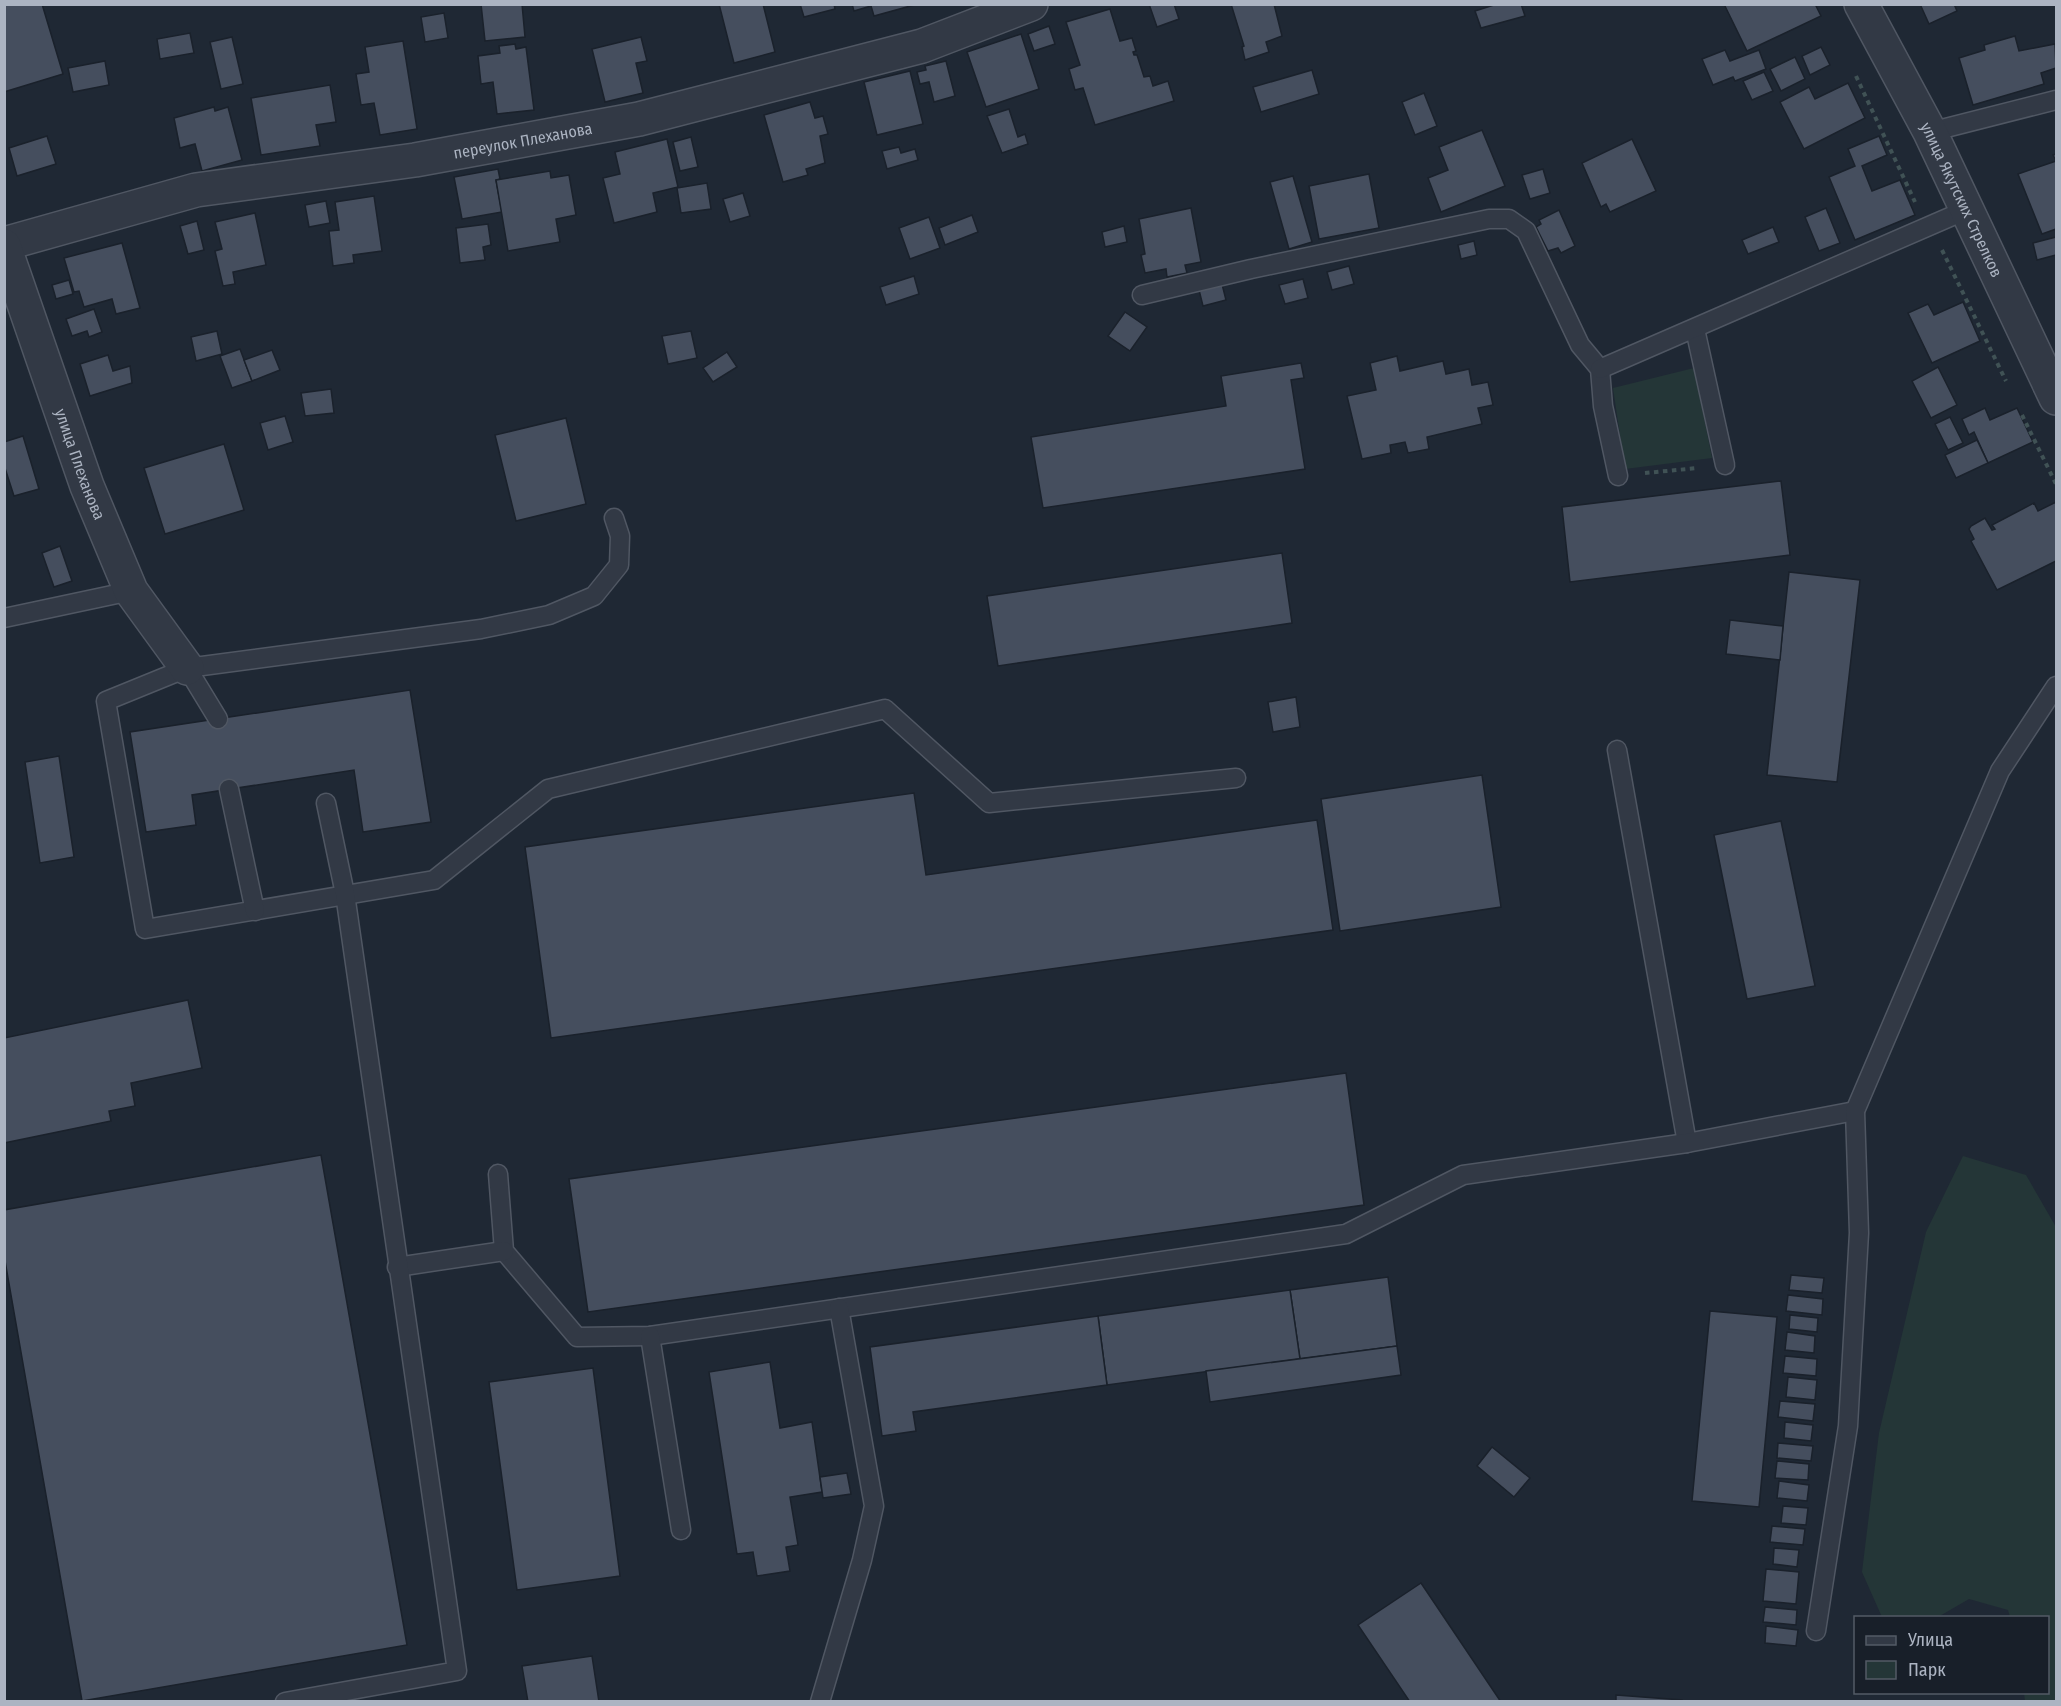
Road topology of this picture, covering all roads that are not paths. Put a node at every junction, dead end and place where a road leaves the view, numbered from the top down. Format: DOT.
graph roads {
  1 [pos="1031,4"];
  2 [pos="1861,4"];
  3 [pos="2056,100"];
  4 [pos="1930,132"];
  5 [pos="1966,210"];
  6 [pos="4,245"];
  7 [pos="1142,295"];
  8 [pos="1695,329"];
  9 [pos="1600,369"];
  10 [pos="2056,398"];
  11 [pos="1725,465"];
  12 [pos="1618,476"];
  13 [pos="614,518"];
  14 [pos="131,591"];
  15 [pos="4,618"];
  16 [pos="187,668"];
  17 [pos="2056,686"];
  18 [pos="218,719"];
  19 [pos="1617,750"];
  20 [pos="1236,778"];
  21 [pos="229,789"];
  22 [pos="327,803"];
  23 [pos="345,894"];
  24 [pos="255,911"];
  25 [pos="1855,1111"];
  26 [pos="1687,1143"];
  27 [pos="498,1174"];
  28 [pos="504,1251"];
  29 [pos="397,1267"];
  30 [pos="839,1308"];
  31 [pos="650,1336"];
  32 [pos="681,1530"];
  33 [pos="1816,1631"];
  34 [pos="285,1701"];
  35 [pos="820,1701"];
  1 -- 6 [label="street, переулок Плеханова"];
  2 -- 4 [label="street, улица Якутских Стрелков"];
  3 -- 4 [label="lane"];
  4 -- 5 [label="street, улица Якутских Стрелков"];
  5 -- 8 [label="lane"];
  5 -- 10 [label="street, улица Якутских Стрелков"];
  6 -- 14 [label="street, улица Плеханова"];
  7 -- 9 [label="lane"];
  8 -- 9 [label="lane"];
  8 -- 11 [label="lane"];
  9 -- 12 [label="lane"];
  13 -- 16 [label="lane"];
  14 -- 15 [label="lane"];
  14 -- 16 [label="street, улица Плеханова"];
  16 -- 18 [label="lane"];
  16 -- 24 [label="lane"];
  17 -- 25 [label="lane"];
  19 -- 26 [label="lane"];
  20 -- 23 [label="lane"];
  21 -- 24 [label="lane"];
  22 -- 23 [label="lane"];
  23 -- 24 [label="lane"];
  23 -- 29 [label="lane"];
  25 -- 26 [label="lane"];
  25 -- 33 [label="lane"];
  26 -- 30 [label="lane"];
  27 -- 28 [label="lane"];
  28 -- 29 [label="lane"];
  28 -- 31 [label="lane"];
  29 -- 34 [label="lane"];
  30 -- 31 [label="lane"];
  30 -- 35 [label="lane"];
  31 -- 32 [label="lane"];
}
